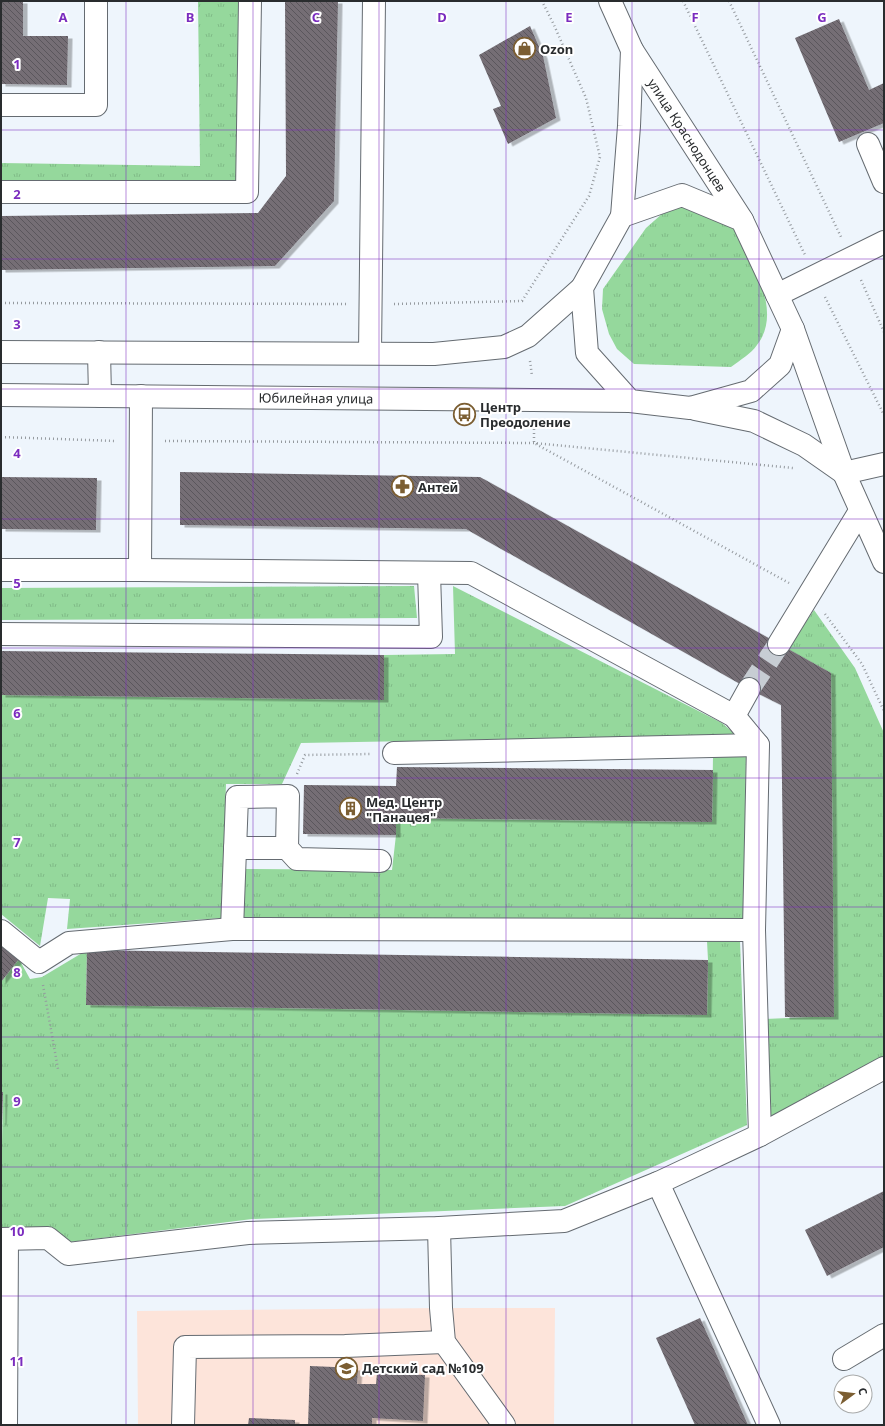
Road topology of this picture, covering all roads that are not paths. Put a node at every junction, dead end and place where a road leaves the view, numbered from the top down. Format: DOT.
graph roads {
  1 [pos="96,1"];
  2 [pos="250,1"];
  3 [pos="374,1"];
  4 [pos="610,1"];
  5 [pos="632,50"];
  6 [pos="1,105"];
  7 [pos="868,144"];
  8 [pos="884,182"];
  9 [pos="1,192"];
  10 [pos="622,216"];
  11 [pos="742,220"];
  12 [pos="884,242"];
  13 [pos="582,288"];
  14 [pos="777,295"];
  15 [pos="793,329"];
  16 [pos="1,352"];
  17 [pos="100,352"];
  18 [pos="370,353"];
  19 [pos="1,395"];
  20 [pos="100,396"];
  21 [pos="141,396"];
  22 [pos="630,401"];
  23 [pos="690,408"];
  24 [pos="884,464"];
  25 [pos="844,473"];
  26 [pos="860,511"];
  27 [pos="884,562"];
  28 [pos="1,570"];
  29 [pos="140,570"];
  30 [pos="429,573"];
  31 [pos="1,634"];
  32 [pos="779,644"];
  33 [pos="749,689"];
  34 [pos="734,716"];
  35 [pos="758,745"];
  36 [pos="394,753"];
  37 [pos="235,848"];
  38 [pos="287,848"];
  39 [pos="380,861"];
  40 [pos="232,929"];
  41 [pos="1,930"];
  42 [pos="754,930"];
  43 [pos="884,1068"];
  44 [pos="760,1135"];
  45 [pos="658,1183"];
  46 [pos="439,1228"];
  47 [pos="4,1239"];
  48 [pos="884,1335"];
  49 [pos="444,1342"];
  50 [pos="844,1359"];
  51 [pos="6,1425"];
  52 [pos="183,1425"];
  53 [pos="504,1425"];
  54 [pos="769,1425"];
  1 -- 6 [label="main road"];
  2 -- 9 [label="main road"];
  3 -- 18 [label="main road"];
  4 -- 5 [label="main road, улица Краснодонцев"];
  5 -- 10 [label="main road, улица Краснодонцев"];
  5 -- 11 [label="main road, улица Краснодонцев"];
  7 -- 8 [label="main road"];
  10 -- 11 [label="main road"];
  10 -- 13 [label="main road"];
  11 -- 14 [label="main road, улица Краснодонцев"];
  12 -- 14 [label="main road"];
  13 -- 18 [label="main road"];
  13 -- 22 [label="main road"];
  14 -- 15 [label="main road, улица Краснодонцев"];
  15 -- 23 [label="main road"];
  15 -- 25 [label="main road"];
  16 -- 17 [label="main road"];
  17 -- 18 [label="main road"];
  17 -- 20 [label="main road"];
  19 -- 20 [label="main road, Юбилейная улица"];
  20 -- 21 [label="main road, Юбилейная улица"];
  21 -- 22 [label="main road, Юбилейная улица"];
  21 -- 29 [label="main road"];
  22 -- 23 [label="main road, Юбилейная улица"];
  23 -- 25 [label="main road"];
  24 -- 25 [label="main road"];
  25 -- 26 [label="main road"];
  26 -- 27 [label="main road"];
  26 -- 32 [label="main road"];
  28 -- 29 [label="main road"];
  29 -- 30 [label="main road"];
  30 -- 31 [label="main road"];
  30 -- 34 [label="main road"];
  33 -- 34 [label="main road"];
  34 -- 35 [label="main road"];
  35 -- 36 [label="main road"];
  35 -- 42 [label="main road"];
  37 -- 38 [label="main road"];
  37 -- 38 [label="main road"];
  37 -- 40 [label="main road"];
  38 -- 39 [label="main road"];
  40 -- 41 [label="main road"];
  40 -- 42 [label="main road"];
  42 -- 44 [label="main road"];
  43 -- 44 [label="main road"];
  44 -- 45 [label="main road"];
  45 -- 46 [label="main road"];
  45 -- 54 [label="main road"];
  46 -- 47 [label="main road"];
  46 -- 49 [label="main road"];
  47 -- 51 [label="main road"];
  48 -- 50 [label="main road"];
  49 -- 52 [label="main road"];
  49 -- 53 [label="main road"];
}
